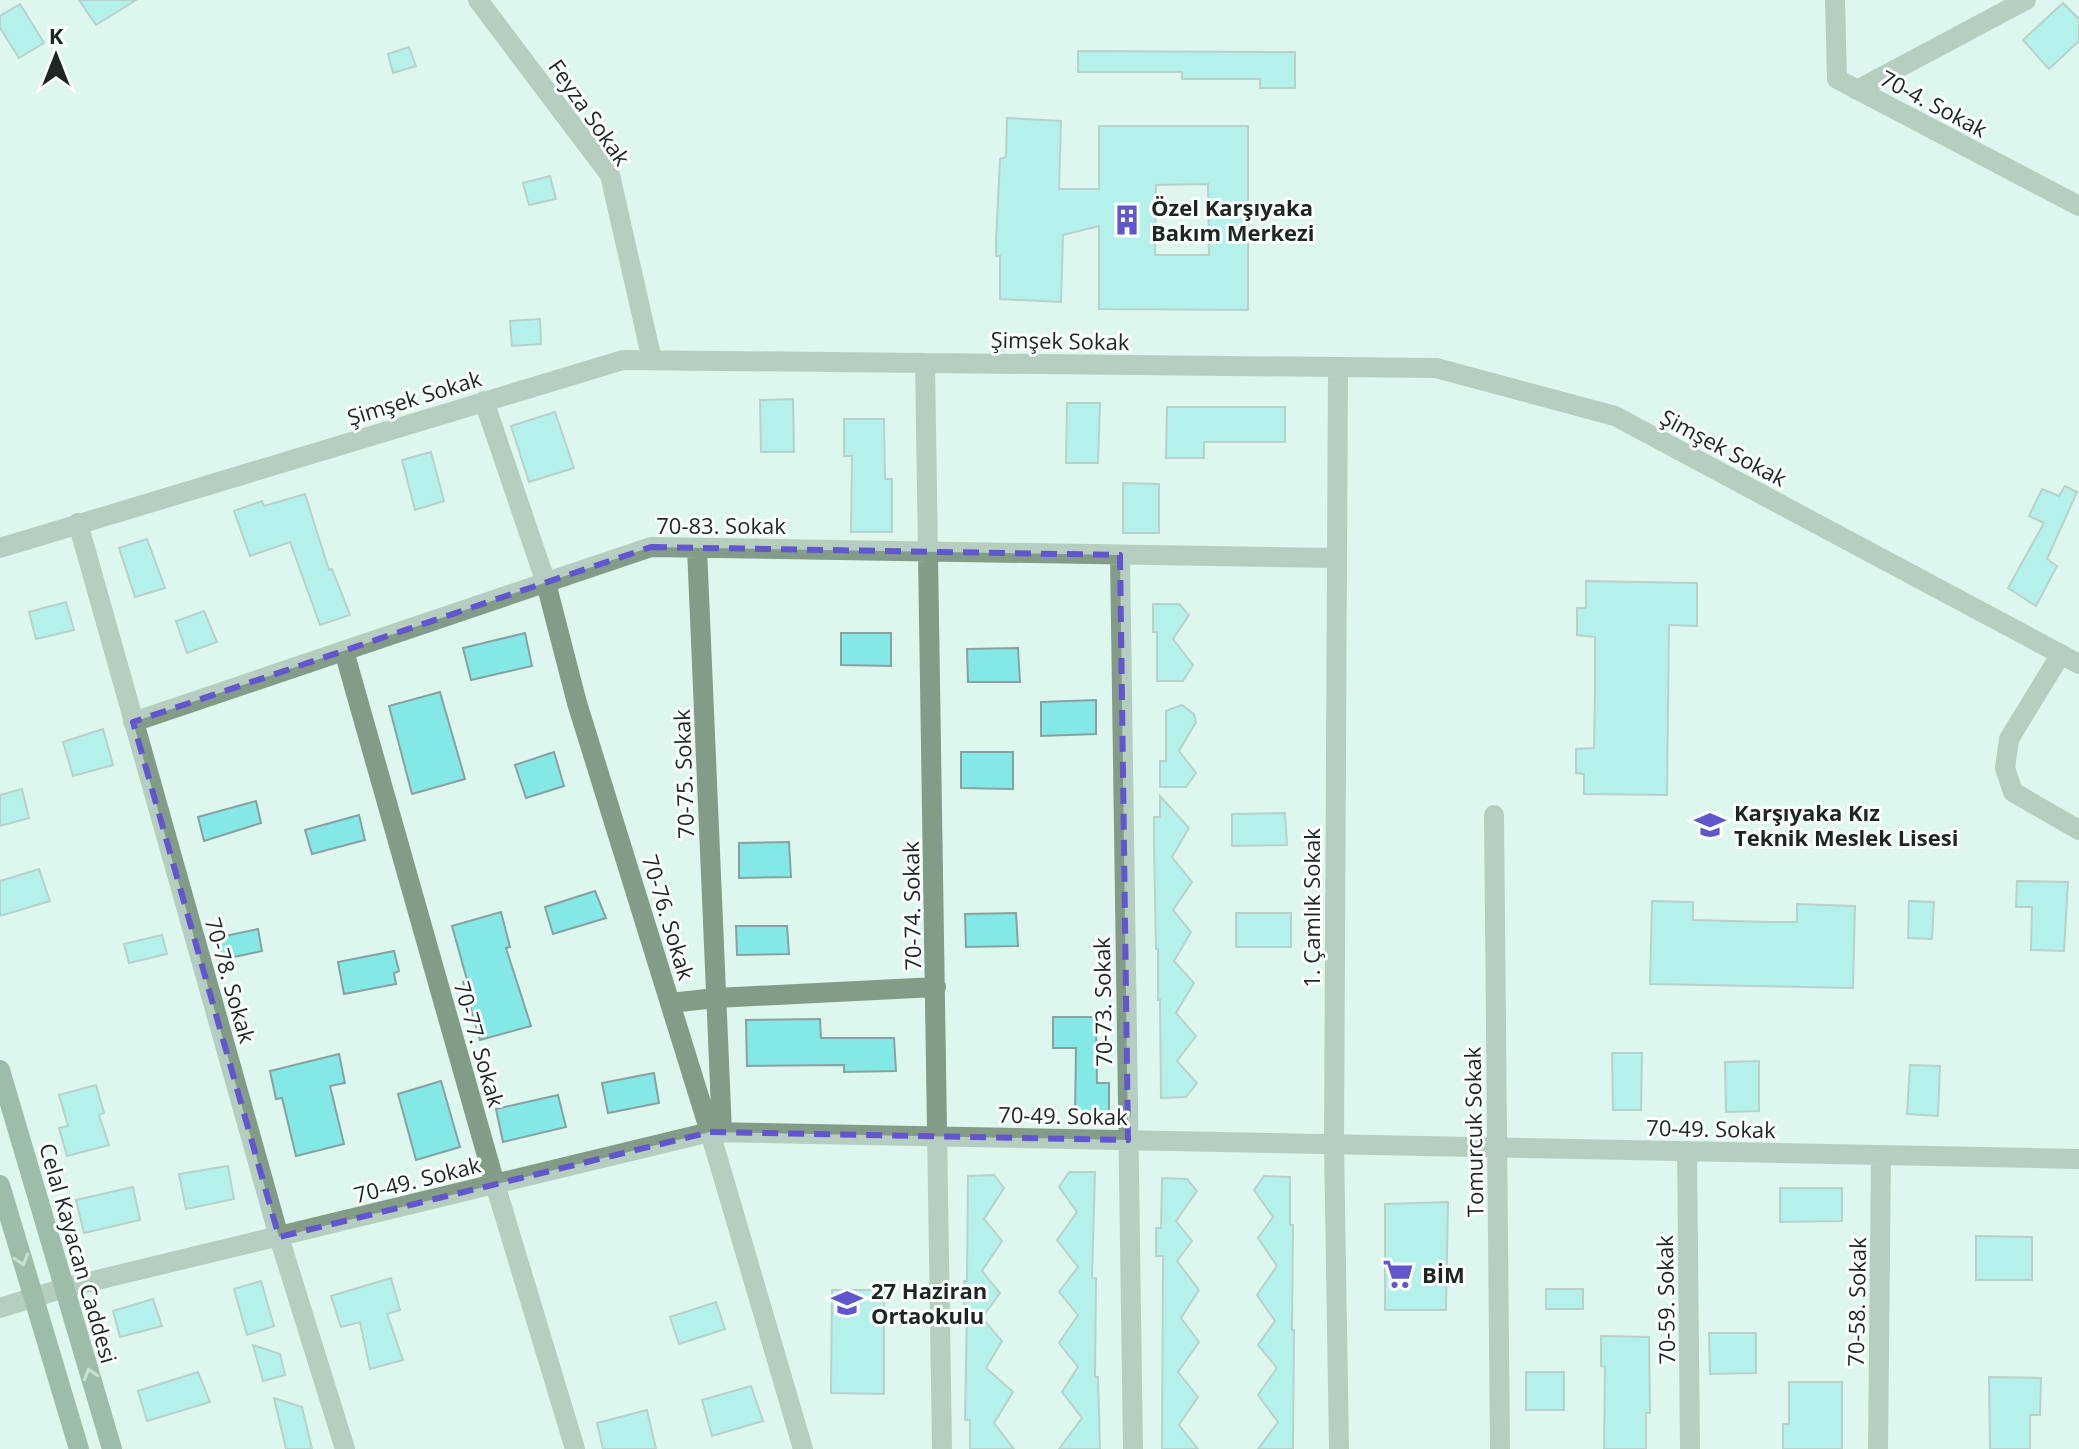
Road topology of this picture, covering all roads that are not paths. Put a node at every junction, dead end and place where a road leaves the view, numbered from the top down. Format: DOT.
graph roads {
  1 [pos="478,0"];
  2 [pos="1835,0"];
  3 [pos="2026,0"];
  4 [pos="1857,90"];
  5 [pos="2079,206"];
  6 [pos="652,360"];
  7 [pos="925,363"];
  8 [pos="1338,367"];
  9 [pos="484,401"];
  10 [pos="78,523"];
  11 [pos="0,548"];
  12 [pos="697,548"];
  13 [pos="928,552"];
  14 [pos="1120,555"];
  15 [pos="1337,558"];
  16 [pos="546,583"];
  17 [pos="344,651"];
  18 [pos="2070,659"];
  19 [pos="133,722"];
  20 [pos="1494,815"];
  21 [pos="2079,830"];
  22 [pos="936,987"];
  23 [pos="716,998"];
  24 [pos="670,1003"];
  25 [pos="0,1070"];
  26 [pos="716,1132"];
  27 [pos="939,1137"];
  28 [pos="1128,1140"];
  29 [pos="1334,1144"];
  30 [pos="1497,1148"];
  31 [pos="1687,1151"];
  32 [pos="1881,1155"];
  33 [pos="2079,1159"];
  34 [pos="495,1184"];
  35 [pos="0,1185"];
  36 [pos="279,1237"];
  37 [pos="64,1288"];
  38 [pos="34,1297"];
  39 [pos="0,1308"];
  40 [pos="79,1449"];
  41 [pos="112,1449"];
  42 [pos="345,1449"];
  43 [pos="575,1449"];
  44 [pos="803,1449"];
  45 [pos="942,1449"];
  46 [pos="1133,1449"];
  47 [pos="1339,1449"];
  48 [pos="1500,1449"];
  49 [pos="1690,1449"];
  50 [pos="1878,1449"];
  1 -- 6 [label="street, Feyza Sokak"];
  2 -- 4 [label="street, 70-4. Sokak"];
  3 -- 4 [label="street"];
  4 -- 5 [label="street, 70-4. Sokak"];
  6 -- 7 [label="street, Şimşek Sokak"];
  6 -- 9 [label="street, Şimşek Sokak"];
  7 -- 8 [label="street, Şimşek Sokak"];
  7 -- 13 [label="street, 70-74. Sokak"];
  8 -- 15 [label="street, 1. Çamlık Sokak"];
  8 -- 18 [label="street, Şimşek Sokak"];
  9 -- 10 [label="street, Şimşek Sokak"];
  9 -- 16 [label="street, 70-76. Sokak"];
  10 -- 11 [label="street, Şimşek Sokak"];
  10 -- 19 [label="street, 70-78. Sokak"];
  12 -- 13 [label="street, 70-83. Sokak"];
  12 -- 16 [label="street, 70-83. Sokak"];
  12 -- 23 [label="street, 70-75. Sokak"];
  13 -- 14 [label="street, 70-83. Sokak"];
  13 -- 22 [label="street, 70-74. Sokak"];
  14 -- 15 [label="street, 70-83. Sokak"];
  14 -- 28 [label="street, 70-73. Sokak"];
  15 -- 29 [label="street, 1. Çamlık Sokak"];
  16 -- 17 [label="street, 70-83. Sokak"];
  16 -- 24 [label="street, 70-76. Sokak"];
  17 -- 19 [label="street, 70-83. Sokak"];
  17 -- 34 [label="street, 70-77. Sokak"];
  18 -- 21 [label="street"];
  19 -- 36 [label="street, 70-78. Sokak"];
  20 -- 30 [label="street, Tomurcuk Sokak"];
  22 -- 23 [label="street"];
  22 -- 27 [label="street, 70-74. Sokak"];
  23 -- 24 [label="street"];
  23 -- 26 [label="street, 70-75. Sokak"];
  24 -- 26 [label="street, 70-76. Sokak"];
  25 -- 37 [label="street, Celal Kayacan Caddesi"];
  26 -- 27 [label="street, 70-49. Sokak"];
  26 -- 34 [label="street, 70-49. Sokak"];
  26 -- 44 [label="street, 70-76. Sokak"];
  27 -- 28 [label="street, 70-49. Sokak"];
  27 -- 45 [label="street, 70-74. Sokak"];
  28 -- 29 [label="street, 70-49. Sokak"];
  28 -- 46 [label="street, 70-73. Sokak"];
  29 -- 30 [label="street, 70-49. Sokak"];
  29 -- 47 [label="street, 1. Çamlık Sokak"];
  30 -- 31 [label="street, 70-49. Sokak"];
  30 -- 48 [label="street, Tomurcuk Sokak"];
  31 -- 32 [label="street, 70-49. Sokak"];
  31 -- 49 [label="street, 70-59. Sokak"];
  32 -- 33 [label="street, 70-49. Sokak"];
  32 -- 50 [label="street, 70-58. Sokak"];
  34 -- 36 [label="street, 70-49. Sokak"];
  34 -- 43 [label="street, 70-77. Sokak"];
  35 -- 38 [label="street, one-way"];
  36 -- 37 [label="street, 70-49. Sokak"];
  36 -- 42 [label="street, 70-78. Sokak"];
  37 -- 38 [label="street, 70-49. Sokak"];
  41 -- 37 [label="street, Celal Kayacan Caddesi, one-way"];
  38 -- 39 [label="street, 70-49. Sokak"];
  38 -- 40 [label="street"];
}
